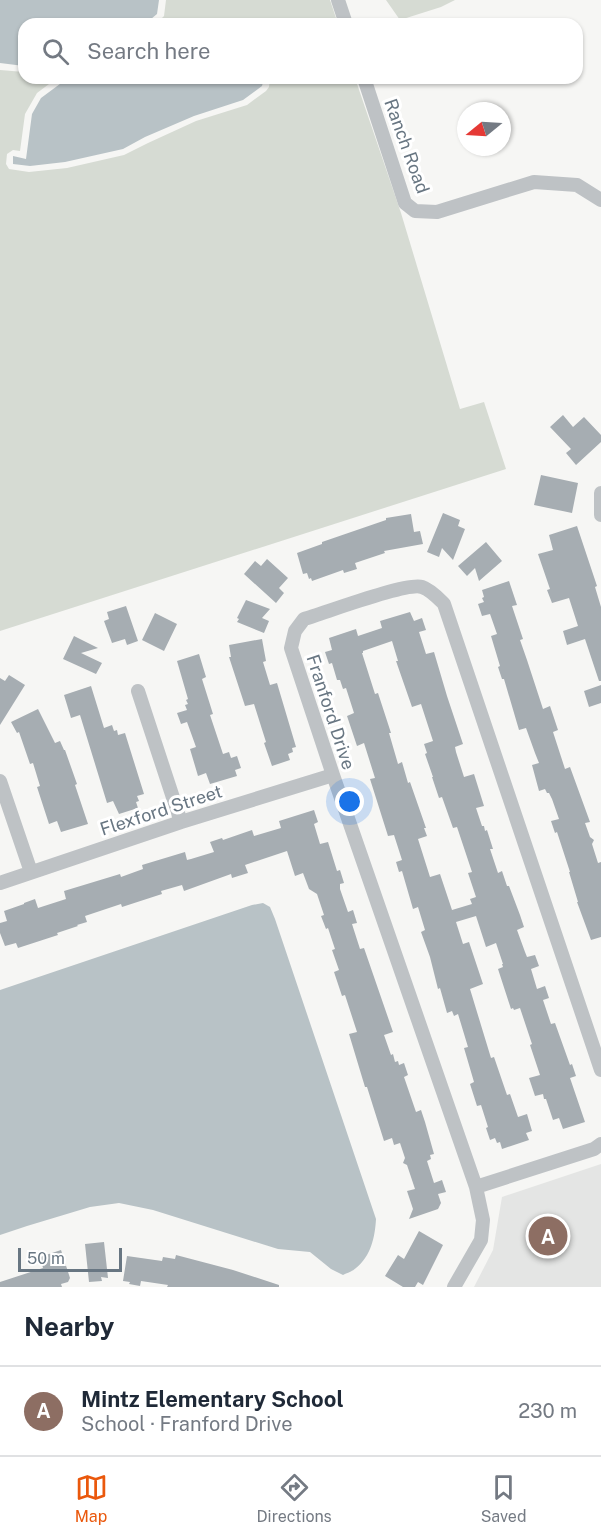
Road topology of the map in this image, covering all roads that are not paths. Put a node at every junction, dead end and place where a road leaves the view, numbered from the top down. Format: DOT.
graph roads {
  1 [pos="338,0"];
  2 [pos="344,18"];
  3 [pos="366,84"];
  4 [pos="601,200"];
  5 [pos="601,493"];
  6 [pos="601,515"];
  7 [pos="138,691"];
  8 [pos="333,775"];
  9 [pos="0,781"];
  10 [pos="181,822"];
  11 [pos="31,872"];
  12 [pos="0,883"];
  13 [pos="601,1070"];
  14 [pos="601,1144"];
  15 [pos="477,1187"];
  16 [pos="454,1287"];
  1 -- 2 [label="street"];
  3 -- 4 [label="street, Ranch Road"];
  5 -- 6 [label="street"];
  7 -- 10 [label="street"];
  8 -- 10 [label="street, Flexford Street"];
  8 -- 13 [label="street, Franford Drive"];
  8 -- 15 [label="street, Franford Drive"];
  9 -- 11 [label="street"];
  10 -- 11 [label="street, Flexford Street"];
  11 -- 12 [label="street, Flexford Street"];
  14 -- 15 [label="street"];
  15 -- 16 [label="street, Franford Drive"];
}
